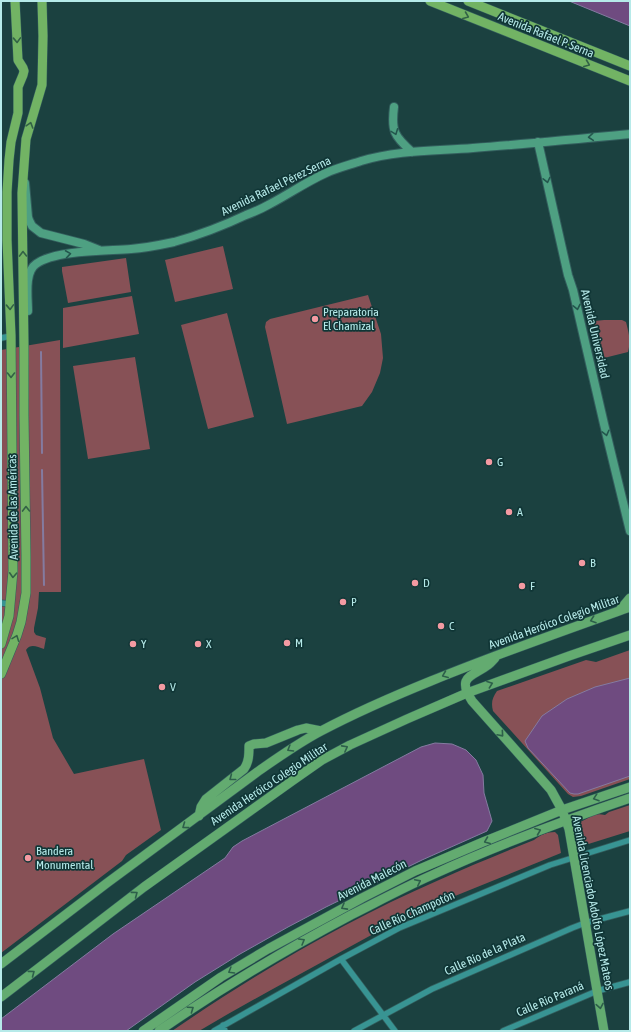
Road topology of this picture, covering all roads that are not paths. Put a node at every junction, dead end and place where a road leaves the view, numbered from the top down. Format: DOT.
graph roads {
  1 [pos="15,1"];
  2 [pos="42,1"];
  3 [pos="430,1"];
  4 [pos="468,1"];
  5 [pos="630,66"];
  6 [pos="630,81"];
  7 [pos="394,107"];
  8 [pos="630,134"];
  9 [pos="538,142"];
  10 [pos="412,152"];
  11 [pos="23,172"];
  12 [pos="1,175"];
  13 [pos="7,192"];
  14 [pos="4,240"];
  15 [pos="102,251"];
  16 [pos="4,255"];
  17 [pos="24,335"];
  18 [pos="11,336"];
  19 [pos="1,338"];
  20 [pos="24,416"];
  21 [pos="630,531"];
  22 [pos="630,598"];
  23 [pos="1,603"];
  24 [pos="11,604"];
  25 [pos="630,607"];
  26 [pos="619,611"];
  27 [pos="5,616"];
  28 [pos="630,635"];
  29 [pos="1,644"];
  30 [pos="499,654"];
  31 [pos="1,674"];
  32 [pos="467,693"];
  33 [pos="320,731"];
  34 [pos="630,787"];
  35 [pos="630,798"];
  36 [pos="562,810"];
  37 [pos="199,816"];
  38 [pos="566,820"];
  39 [pos="630,840"];
  40 [pos="574,858"];
  41 [pos="630,912"];
  42 [pos="586,923"];
  43 [pos="341,959"];
  44 [pos="1,964"];
  45 [pos="630,982"];
  46 [pos="597,991"];
  47 [pos="1,997"];
  48 [pos="383,1015"];
  49 [pos="224,1028"];
  50 [pos="143,1031"];
  51 [pos="159,1031"];
  52 [pos="214,1031"];
  53 [pos="354,1031"];
  54 [pos="396,1031"];
  55 [pos="503,1031"];
  56 [pos="604,1031"];
  1 -- 13 [label="highway, Avenida de las Américas, one-way"];
  11 -- 2 [label="highway, Avenida de las Américas, one-way"];
  3 -- 6 [label="highway, Avenida Rafael P. Serna, one-way"];
  4 -- 5 [label="highway, Avenida Rafael P. Serna"];
  7 -- 10 [label="main road, one-way"];
  8 -- 9 [label="main road, Avenida Rafael Pérez Serna, one-way"];
  9 -- 10 [label="main road, Avenida Rafael Pérez Serna"];
  9 -- 21 [label="main road, Avenida Universidad, one-way"];
  10 -- 15 [label="main road, Avenida Rafael Pérez Serna"];
  11 -- 15 [label="main road"];
  17 -- 11 [label="highway, Avenida de las Américas, one-way"];
  12 -- 13 [label="highway"];
  13 -- 14 [label="highway, Avenida de las Américas"];
  14 -- 16 [label="highway, Avenida de las Américas"];
  17 -- 15 [label="main road, Avenida Rafael Pérez Serna, one-way"];
  16 -- 18 [label="highway, Avenida de las Américas, one-way"];
  17 -- 20 [label="highway, Avenida de las Américas"];
  18 -- 19 [label="street"];
  18 -- 20 [label="highway"];
  18 -- 24 [label="highway, Avenida de las Américas, one-way"];
  31 -- 20 [label="highway, Avenida de las Américas, one-way"];
  22 -- 26 [label="main road"];
  23 -- 24 [label="street"];
  24 -- 27 [label="highway, Avenida de las Américas"];
  25 -- 26 [label="main road, Avenida Heróico Colegio Militar"];
  26 -- 30 [label="main road, Avenida Heróico Colegio Militar, one-way"];
  27 -- 29 [label="highway, Avenida de las Américas"];
  32 -- 28 [label="main road, Avenida Heróico Colegio Militar, one-way"];
  30 -- 32 [label="main road"];
  30 -- 33 [label="main road, Avenida Heróico Colegio Militar, one-way"];
  32 -- 36 [label="main road, Avenida Licenciado Adolfo López Mateos, one-way"];
  47 -- 32 [label="main road, Avenida Heróico Colegio Militar, one-way"];
  33 -- 37 [label="main road, Avenida Heróico Colegio Militar, one-way"];
  33 -- 37 [label="main road, one-way"];
  34 -- 36 [label="main road, Avenida Malecón, one-way"];
  35 -- 38 [label="main road, Avenida Malecón"];
  36 -- 38 [label="main road, Avenida Licenciado Adolfo López Mateos"];
  36 -- 50 [label="main road, Avenida Malecón, one-way"];
  37 -- 44 [label="main road, Avenida Heróico Colegio Militar, one-way"];
  38 -- 40 [label="main road, Avenida Licenciado Adolfo López Mateos"];
  51 -- 38 [label="main road, Avenida Malecón, one-way"];
  39 -- 40 [label="street, Calle Río Champotón"];
  40 -- 42 [label="main road, Avenida Licenciado Adolfo López Mateos"];
  40 -- 43 [label="street, Calle Río Champotón"];
  41 -- 42 [label="street, Calle Río de la Plata"];
  42 -- 46 [label="main road, Avenida Licenciado Adolfo López Mateos"];
  42 -- 48 [label="street, Calle Río de la Plata"];
  43 -- 48 [label="street"];
  43 -- 49 [label="street, Calle Río Champotón"];
  45 -- 46 [label="street, Calle Río Paraná"];
  46 -- 55 [label="street, Calle Río Paraná"];
  46 -- 56 [label="main road, Avenida Licenciado Adolfo López Mateos, one-way"];
  48 -- 53 [label="street, Calle Río de la Plata"];
  48 -- 54 [label="street"];
  49 -- 52 [label="street, Calle Río Champotón"];
}
